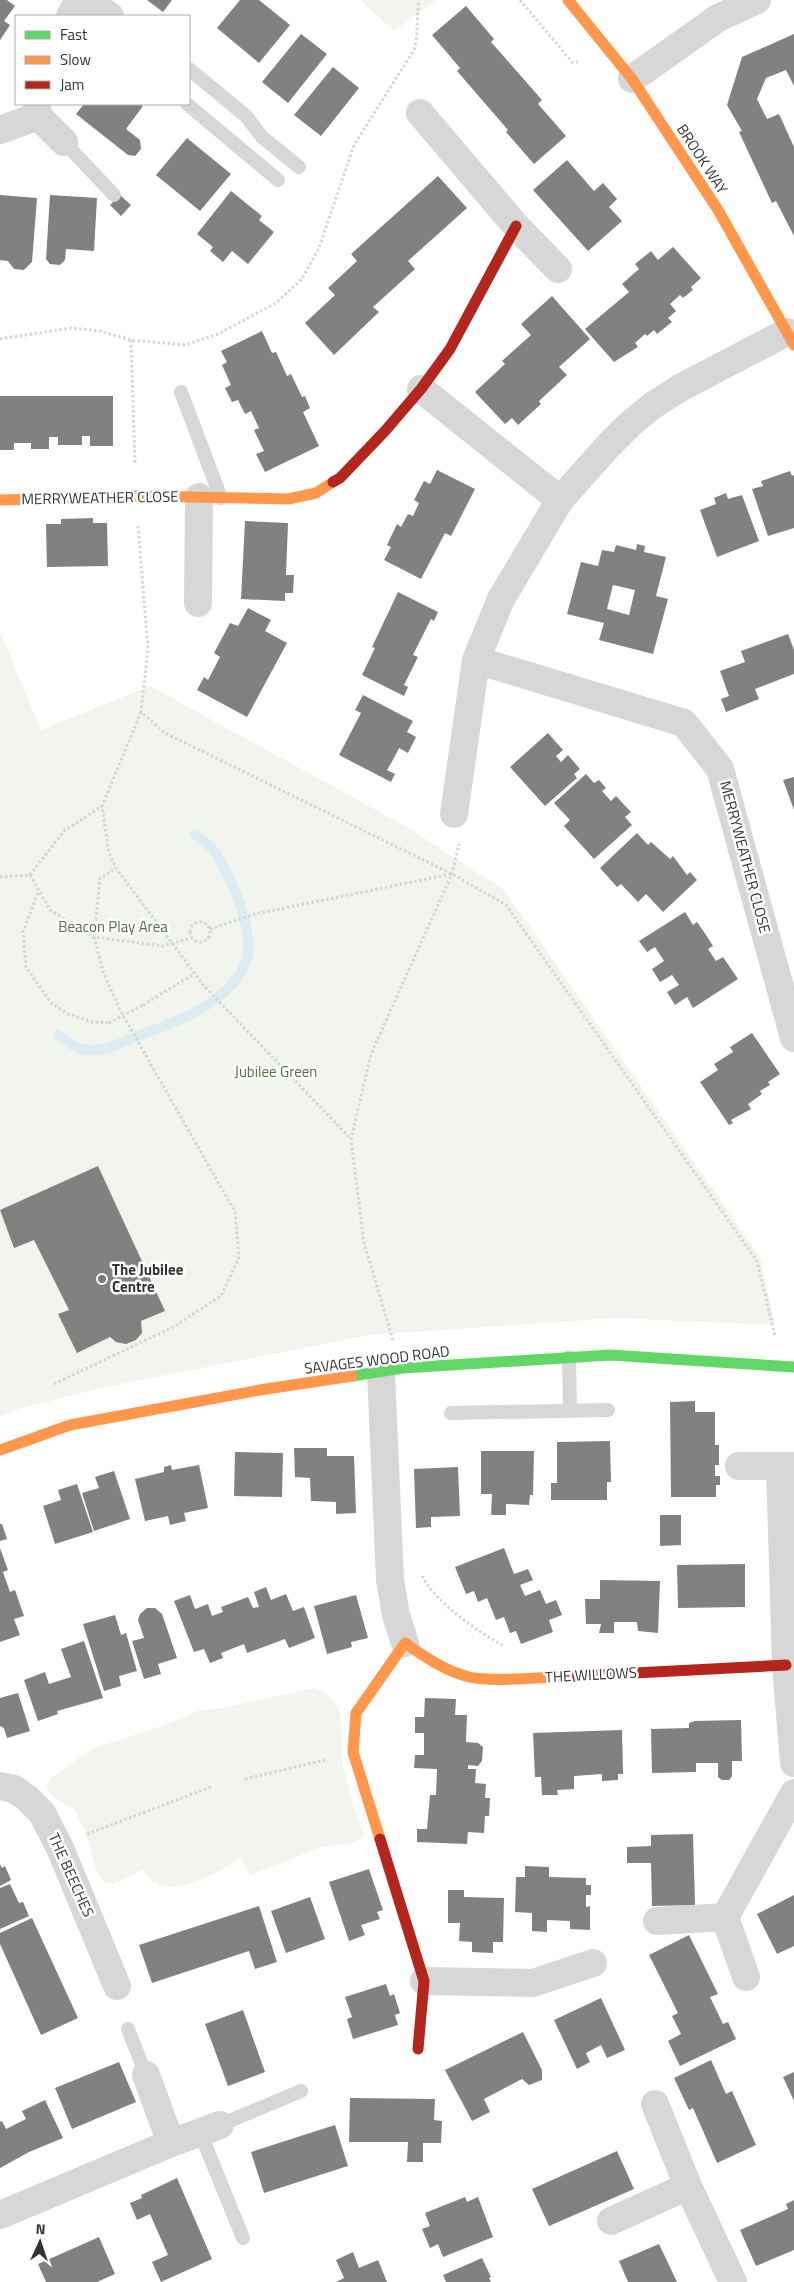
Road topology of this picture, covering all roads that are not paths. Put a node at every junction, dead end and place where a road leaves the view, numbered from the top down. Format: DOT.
graph roads {
  1 [pos="79,0"];
  2 [pos="88,0"];
  3 [pos="568,0"];
  4 [pos="757,0"];
  5 [pos="71,15"];
  6 [pos="109,15"];
  7 [pos="190,70"];
  8 [pos="632,79"];
  9 [pos="187,105"];
  10 [pos="38,110"];
  11 [pos="420,113"];
  12 [pos="0,130"];
  13 [pos="64,142"];
  14 [pos="299,168"];
  15 [pos="278,180"];
  16 [pos="114,195"];
  17 [pos="516,226"];
  18 [pos="558,269"];
  19 [pos="791,339"];
  20 [pos="421,389"];
  21 [pos="181,392"];
  22 [pos="210,497"];
  23 [pos="1,500"];
  24 [pos="560,500"];
  25 [pos="198,603"];
  26 [pos="476,660"];
  27 [pos="458,825"];
  28 [pos="794,1038"];
  29 [pos="570,1357"];
  30 [pos="794,1367"];
  31 [pos="392,1370"];
  32 [pos="570,1410"];
  33 [pos="608,1410"];
  34 [pos="451,1413"];
  35 [pos="0,1450"];
  36 [pos="739,1466"];
  37 [pos="787,1466"];
  38 [pos="405,1643"];
  39 [pos="786,1665"];
  40 [pos="794,1763"];
  41 [pos="0,1786"];
  42 [pos="794,1793"];
  43 [pos="725,1917"];
  44 [pos="657,1921"];
  45 [pos="593,1963"];
  46 [pos="746,1977"];
  47 [pos="424,1981"];
  48 [pos="118,1986"];
  49 [pos="128,2029"];
  50 [pos="418,2049"];
  51 [pos="146,2075"];
  52 [pos="300,2091"];
  53 [pos="655,2104"];
  54 [pos="210,2129"];
  55 [pos="171,2143"];
  56 [pos="688,2186"];
  57 [pos="0,2215"];
  58 [pos="611,2221"];
  59 [pos="243,2238"];
  60 [pos="733,2282"];
  1 -- 5 [label="street"];
  2 -- 6 [label="street"];
  3 -- 8 [label="street, BROOK WAY"];
  4 -- 8 [label="street"];
  7 -- 14 [label="lane"];
  8 -- 19 [label="street, BROOK WAY"];
  9 -- 15 [label="lane"];
  10 -- 12 [label="street"];
  10 -- 13 [label="street"];
  11 -- 17 [label="street"];
  13 -- 16 [label="lane"];
  17 -- 18 [label="street"];
  17 -- 20 [label="street, MERRYWEATHER CLOSE"];
  19 -- 24 [label="street"];
  20 -- 22 [label="street, MERRYWEATHER CLOSE"];
  20 -- 24 [label="street"];
  21 -- 22 [label="lane"];
  22 -- 23 [label="street, MERRYWEATHER CLOSE"];
  22 -- 25 [label="street, MERRYWEATHER CLOSE"];
  24 -- 26 [label="street"];
  26 -- 27 [label="street"];
  26 -- 28 [label="street, MERRYWEATHER CLOSE"];
  29 -- 30 [label="street, SAVAGES WOOD ROAD"];
  29 -- 31 [label="street, SAVAGES WOOD ROAD"];
  29 -- 32 [label="lane"];
  31 -- 35 [label="street, SAVAGES WOOD ROAD"];
  31 -- 38 [label="street"];
  32 -- 33 [label="lane"];
  32 -- 34 [label="lane"];
  36 -- 37 [label="street"];
  37 -- 39 [label="street"];
  38 -- 39 [label="street, THE WILLOWS"];
  38 -- 47 [label="street"];
  39 -- 40 [label="street"];
  41 -- 48 [label="street, THE BEECHES"];
  42 -- 43 [label="street"];
  43 -- 44 [label="street"];
  43 -- 46 [label="street"];
  45 -- 47 [label="street"];
  47 -- 50 [label="street"];
  49 -- 51 [label="lane"];
  51 -- 55 [label="street"];
  52 -- 54 [label="lane"];
  53 -- 56 [label="street"];
  54 -- 55 [label="street"];
  54 -- 59 [label="lane"];
  55 -- 57 [label="street"];
  56 -- 58 [label="street"];
  56 -- 60 [label="street"];
}
